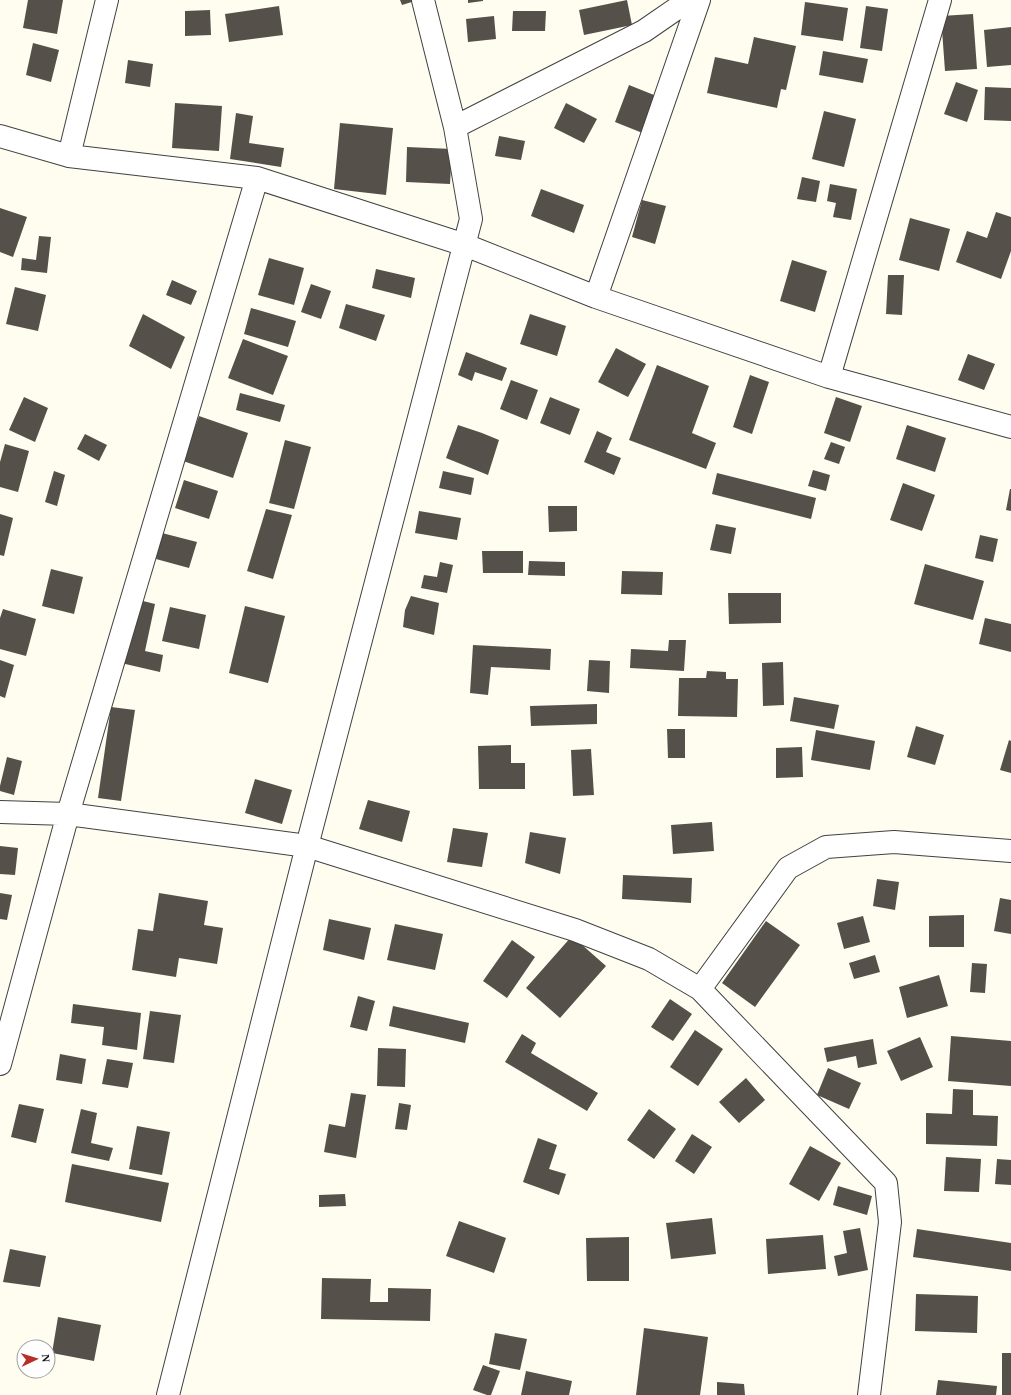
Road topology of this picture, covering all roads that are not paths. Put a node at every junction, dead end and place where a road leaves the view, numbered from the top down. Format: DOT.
graph roads {
  1 [pos="107,0"];
  2 [pos="423,0"];
  3 [pos="689,0"];
  4 [pos="699,0"];
  5 [pos="940,0"];
  6 [pos="455,127"];
  7 [pos="0,136"];
  8 [pos="69,156"];
  9 [pos="256,178"];
  10 [pos="465,245"];
  11 [pos="596,296"];
  12 [pos="829,377"];
  13 [pos="1011,426"];
  14 [pos="0,812"];
  15 [pos="68,814"];
  16 [pos="307,846"];
  17 [pos="1011,851"];
  18 [pos="700,989"];
  19 [pos="0,1064"];
  20 [pos="168,1395"];
  21 [pos="869,1395"];
  1 -- 8 [label="street"];
  2 -- 6 [label="street"];
  3 -- 6 [label="street"];
  4 -- 11 [label="street"];
  5 -- 12 [label="street"];
  6 -- 10 [label="street"];
  7 -- 8 [label="street"];
  8 -- 9 [label="street"];
  9 -- 10 [label="street"];
  9 -- 15 [label="street"];
  10 -- 11 [label="street"];
  10 -- 16 [label="street"];
  11 -- 12 [label="street"];
  12 -- 13 [label="street"];
  14 -- 15 [label="street"];
  15 -- 16 [label="street"];
  15 -- 19 [label="street"];
  16 -- 18 [label="street"];
  16 -- 20 [label="street"];
  17 -- 18 [label="street"];
  18 -- 21 [label="street"];
}
